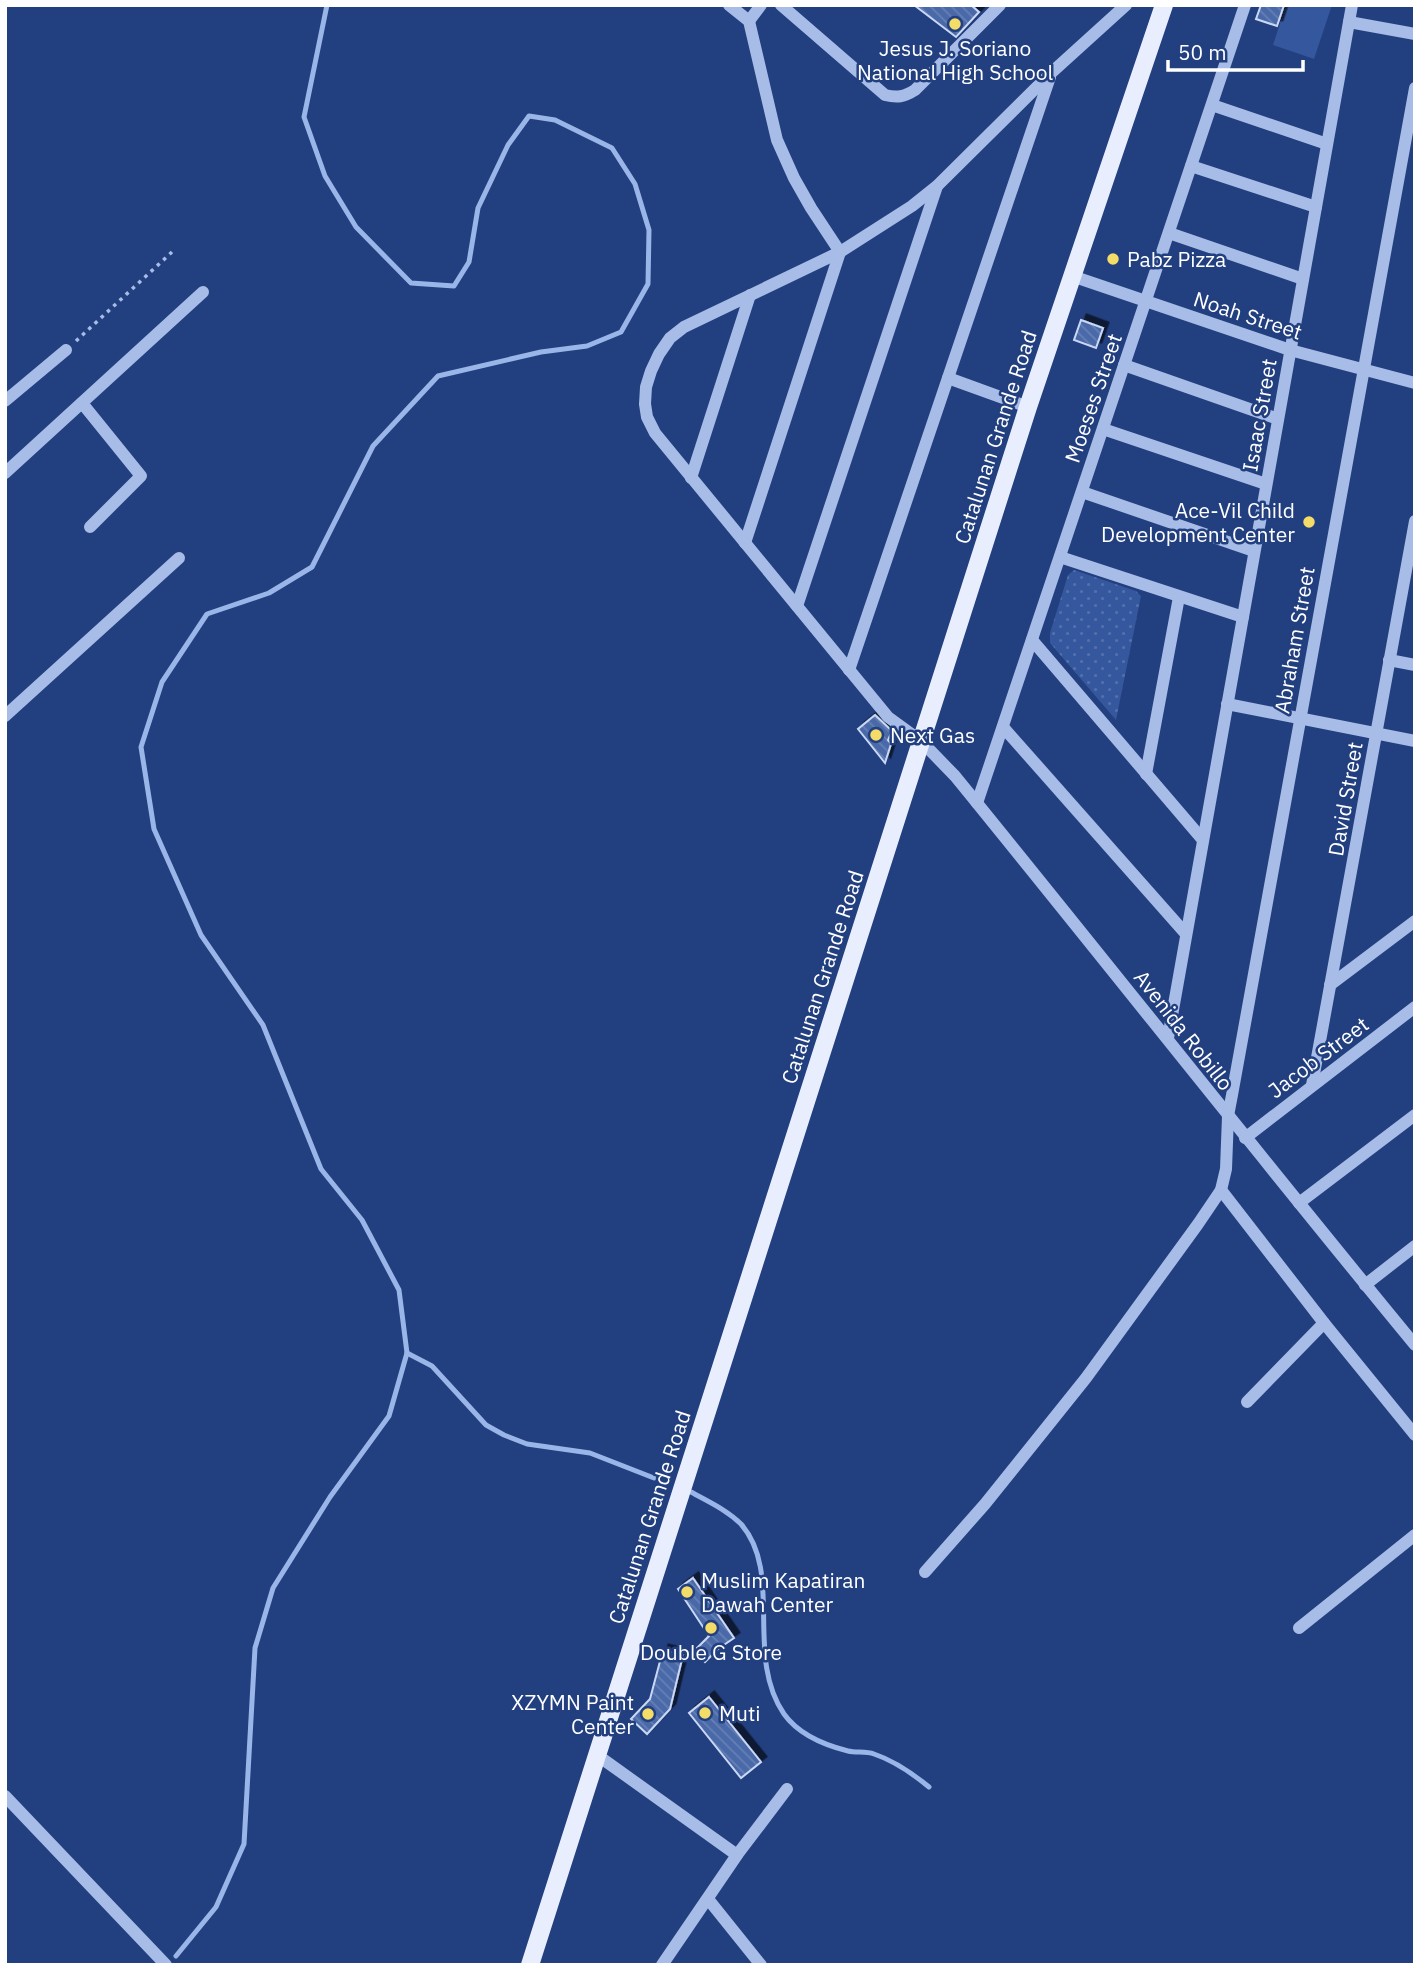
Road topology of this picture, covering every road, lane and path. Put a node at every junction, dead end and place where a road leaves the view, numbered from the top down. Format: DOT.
graph roads {
  1 [pos="729,5"];
  2 [pos="761,5"];
  3 [pos="781,5"];
  4 [pos="1000,5"];
  5 [pos="1126,5"];
  6 [pos="1164,5"];
  7 [pos="1245,5"];
  8 [pos="1352,5"];
  9 [pos="749,21"];
  10 [pos="1349,22"];
  11 [pos="1415,34"];
  12 [pos="1051,73"];
  13 [pos="1415,88"];
  14 [pos="1212,105"];
  15 [pos="1327,144"];
  16 [pos="1191,166"];
  17 [pos="937,186"];
  18 [pos="1316,207"];
  19 [pos="1169,233"];
  20 [pos="172,252"];
  21 [pos="840,252"];
  22 [pos="1072,276"];
  23 [pos="1303,279"];
  24 [pos="202,292"];
  25 [pos="750,295"];
  26 [pos="1146,301"];
  27 [pos="66,349"];
  28 [pos="1290,350"];
  29 [pos="1124,365"];
  30 [pos="1363,369"];
  31 [pos="948,378"];
  32 [pos="1415,383"];
  33 [pos="5,401"];
  34 [pos="82,403"];
  35 [pos="1028,407"];
  36 [pos="1278,419"];
  37 [pos="1103,429"];
  38 [pos="5,473"];
  39 [pos="691,478"];
  40 [pos="1266,484"];
  41 [pos="1082,492"];
  42 [pos="1415,522"];
  43 [pos="90,527"];
  44 [pos="745,543"];
  45 [pos="1254,551"];
  46 [pos="1060,556"];
  47 [pos="178,558"];
  48 [pos="1408,591"];
  49 [pos="1179,597"];
  50 [pos="797,606"];
  51 [pos="1243,617"];
  52 [pos="1032,640"];
  53 [pos="1389,660"];
  54 [pos="1415,665"];
  55 [pos="849,670"];
  56 [pos="1227,704"];
  57 [pos="5,716"];
  58 [pos="1298,719"];
  59 [pos="1003,727"];
  60 [pos="1376,734"];
  61 [pos="921,741"];
  62 [pos="1415,741"];
  63 [pos="1146,774"];
  64 [pos="977,803"];
  65 [pos="1203,840"];
  66 [pos="1415,921"];
  67 [pos="1186,934"];
  68 [pos="1330,985"];
  69 [pos="1415,1007"];
  70 [pos="1167,1038"];
  71 [pos="1312,1084"];
  72 [pos="1415,1115"];
  73 [pos="1228,1116"];
  74 [pos="1245,1138"];
  75 [pos="1221,1190"];
  76 [pos="1299,1203"];
  77 [pos="1415,1246"];
  78 [pos="1365,1285"];
  79 [pos="1324,1323"];
  80 [pos="1415,1345"];
  81 [pos="1247,1402"];
  82 [pos="1415,1435"];
  83 [pos="1415,1535"];
  84 [pos="925,1572"];
  85 [pos="1298,1628"];
  86 [pos="597,1755"];
  87 [pos="787,1789"];
  88 [pos="5,1796"];
  89 [pos="737,1855"];
  90 [pos="708,1899"];
  91 [pos="166,1965"];
  92 [pos="530,1965"];
  93 [pos="662,1965"];
  94 [pos="761,1965"];
  1 -- 9 [label="street"];
  2 -- 9 [label="street"];
  3 -- 4 [label="street"];
  5 -- 12 [label="street, Avenida Robillo"];
  6 -- 22 [label="main road, Catalunan Grande Road"];
  7 -- 14 [label="street, Moeses Street"];
  8 -- 10 [label="street, Isaac Street"];
  9 -- 21 [label="street"];
  10 -- 11 [label="street"];
  10 -- 15 [label="street, Isaac Street"];
  12 -- 17 [label="street, Avenida Robillo"];
  12 -- 31 [label="street"];
  13 -- 30 [label="street, Abraham Street"];
  14 -- 15 [label="street"];
  14 -- 16 [label="street, Moeses Street"];
  15 -- 18 [label="street, Isaac Street"];
  16 -- 18 [label="street"];
  16 -- 19 [label="street, Moeses Street"];
  17 -- 21 [label="street, Avenida Robillo"];
  17 -- 50 [label="street"];
  18 -- 23 [label="street, Isaac Street"];
  19 -- 23 [label="street"];
  19 -- 26 [label="street, Moeses Street"];
  20 -- 27 [label="path"];
  21 -- 25 [label="street, Avenida Robillo"];
  21 -- 44 [label="street"];
  22 -- 26 [label="street, Noah Street"];
  22 -- 35 [label="main road, Catalunan Grande Road"];
  23 -- 28 [label="street, Isaac Street"];
  24 -- 34 [label="street"];
  25 -- 39 [label="street"];
  25 -- 39 [label="street, Avenida Robillo"];
  26 -- 28 [label="street, Noah Street"];
  26 -- 29 [label="street, Moeses Street"];
  27 -- 33 [label="street"];
  28 -- 30 [label="street, Noah Street"];
  28 -- 36 [label="street, Isaac Street"];
  29 -- 36 [label="street"];
  29 -- 37 [label="street, Moeses Street"];
  30 -- 32 [label="street, Noah Street"];
  30 -- 58 [label="street, Abraham Street"];
  31 -- 35 [label="street"];
  31 -- 55 [label="street"];
  34 -- 38 [label="street"];
  34 -- 43 [label="street"];
  35 -- 61 [label="main road, Catalunan Grande Road"];
  36 -- 40 [label="street, Isaac Street"];
  37 -- 40 [label="street"];
  37 -- 41 [label="street, Moeses Street"];
  39 -- 44 [label="street, Avenida Robillo"];
  40 -- 45 [label="street, Isaac Street"];
  41 -- 45 [label="street"];
  41 -- 46 [label="street, Moeses Street"];
  42 -- 48 [label="street, David Street"];
  44 -- 50 [label="street, Avenida Robillo"];
  45 -- 51 [label="street, Isaac Street"];
  46 -- 49 [label="street"];
  46 -- 52 [label="street, Moeses Street"];
  47 -- 57 [label="street"];
  48 -- 53 [label="street, David Street"];
  49 -- 51 [label="street"];
  49 -- 63 [label="street"];
  50 -- 55 [label="street, Avenida Robillo"];
  51 -- 56 [label="street, Isaac Street"];
  52 -- 59 [label="street, Moeses Street"];
  52 -- 63 [label="street"];
  53 -- 54 [label="street"];
  53 -- 60 [label="street, David Street"];
  55 -- 61 [label="street, Avenida Robillo"];
  56 -- 58 [label="street"];
  56 -- 65 [label="street, Isaac Street"];
  58 -- 60 [label="street"];
  58 -- 73 [label="street, Abraham Street"];
  59 -- 64 [label="street, Moeses Street"];
  59 -- 67 [label="street"];
  60 -- 62 [label="street"];
  60 -- 68 [label="street, David Street"];
  61 -- 64 [label="street, Avenida Robillo"];
  61 -- 86 [label="main road, Catalunan Grande Road"];
  63 -- 65 [label="street"];
  64 -- 70 [label="street, Avenida Robillo"];
  65 -- 67 [label="street, Isaac Street"];
  66 -- 68 [label="street"];
  67 -- 70 [label="street, Isaac Street"];
  68 -- 71 [label="street, David Street"];
  69 -- 71 [label="street, Jacob Street"];
  70 -- 73 [label="street, Avenida Robillo"];
  71 -- 74 [label="street, Jacob Street"];
  72 -- 76 [label="street"];
  73 -- 74 [label="street, Avenida Robillo"];
  73 -- 75 [label="street, Abraham Street"];
  74 -- 76 [label="street, Avenida Robillo"];
  75 -- 79 [label="street"];
  75 -- 84 [label="street"];
  76 -- 78 [label="street, Avenida Robillo"];
  77 -- 78 [label="street"];
  78 -- 80 [label="street, Avenida Robillo"];
  79 -- 81 [label="street"];
  79 -- 82 [label="street"];
  83 -- 85 [label="street"];
  86 -- 89 [label="street"];
  86 -- 92 [label="main road, Catalunan Grande Road"];
  87 -- 89 [label="street"];
  88 -- 91 [label="street"];
  89 -- 90 [label="street"];
  90 -- 93 [label="street"];
  90 -- 94 [label="street"];
}
